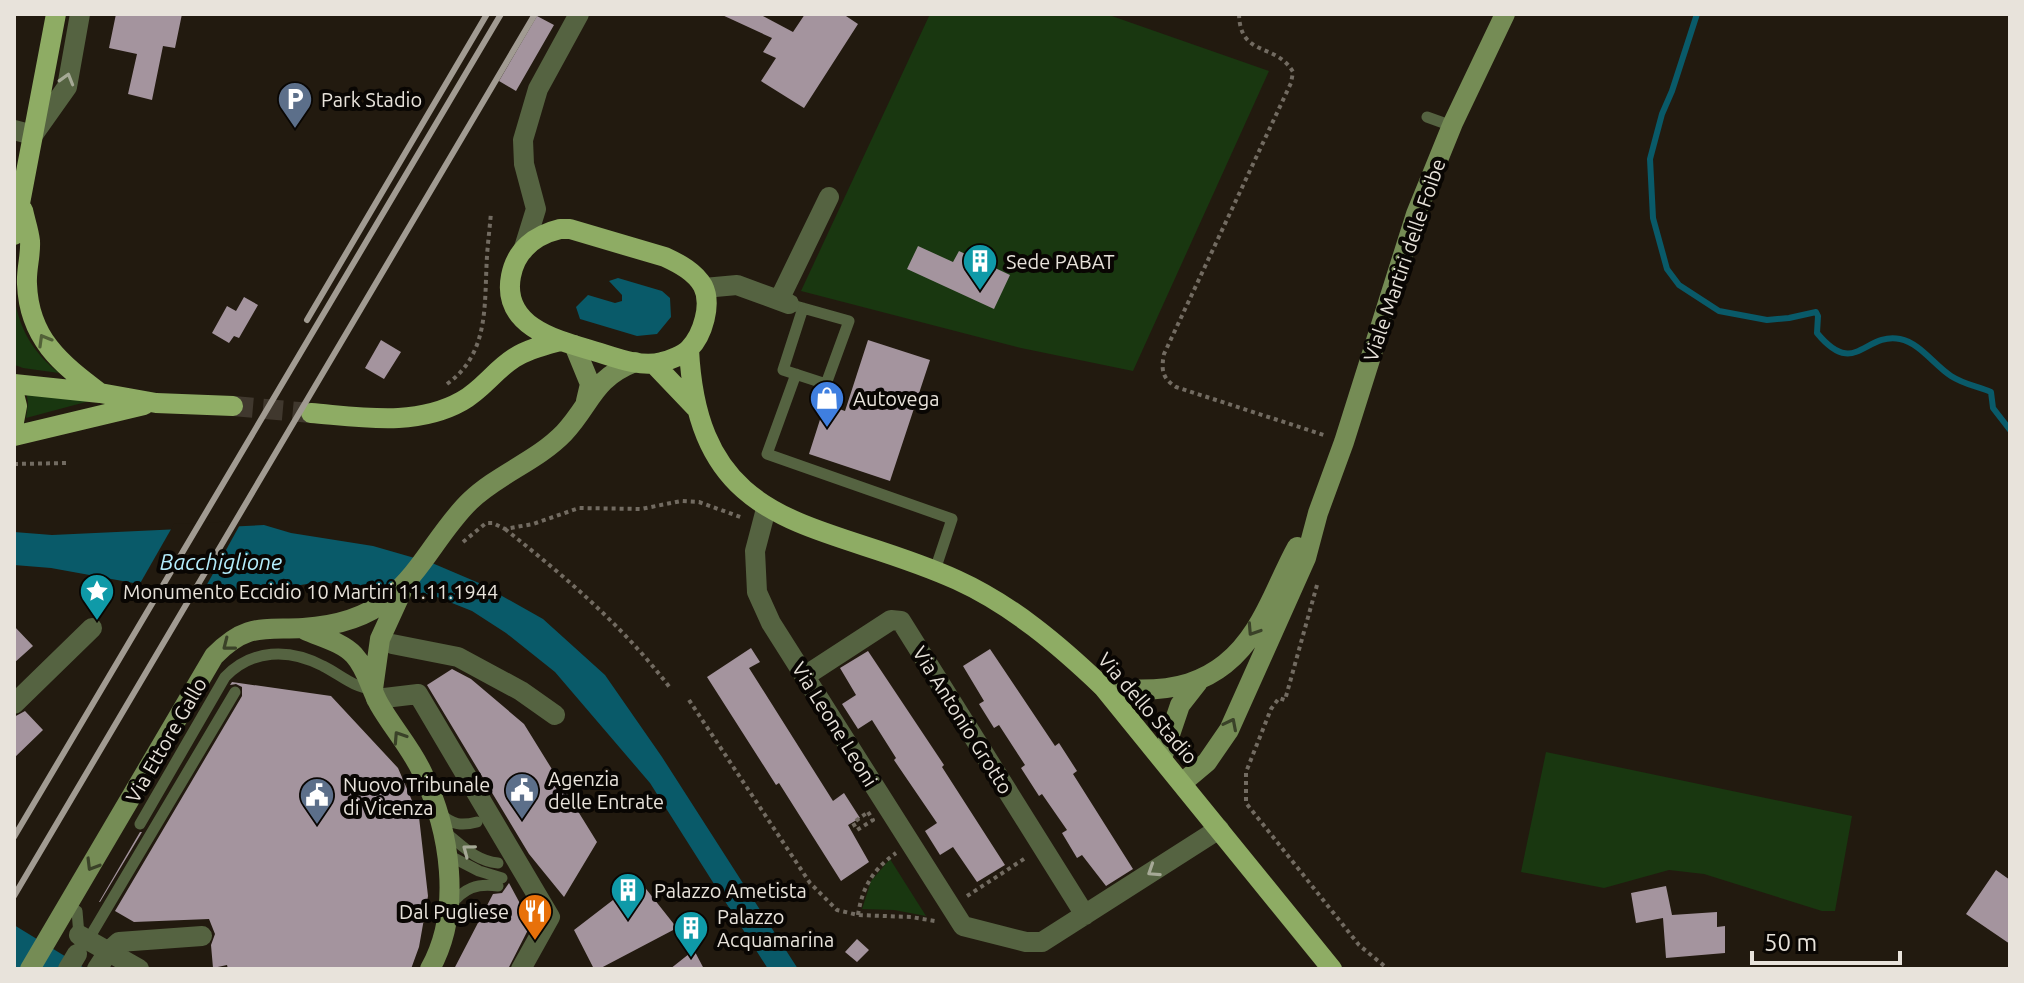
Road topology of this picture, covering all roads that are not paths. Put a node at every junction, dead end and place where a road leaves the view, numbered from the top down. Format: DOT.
graph roads {
  1 [pos="56,14"];
  2 [pos="80,14"];
  3 [pos="579,14"];
  4 [pos="1505,14"];
  5 [pos="1427,117"];
  6 [pos="1452,126"];
  7 [pos="23,132"];
  8 [pos="829,197"];
  9 [pos="21,198"];
  10 [pos="536,209"];
  11 [pos="570,229"];
  12 [pos="14,235"];
  13 [pos="523,251"];
  14 [pos="704,288"];
  15 [pos="791,304"];
  16 [pos="520,315"];
  17 [pos="567,343"];
  18 [pos="689,349"];
  19 [pos="512,359"];
  20 [pos="645,363"];
  21 [pos="796,374"];
  22 [pos="14,384"];
  23 [pos="100,393"];
  24 [pos="14,394"];
  25 [pos="586,401"];
  26 [pos="156,403"];
  27 [pos="233,406"];
  28 [pos="696,408"];
  29 [pos="311,413"];
  30 [pos="14,422"];
  31 [pos="14,436"];
  32 [pos="1318,513"];
  33 [pos="764,516"];
  34 [pos="935,570"];
  35 [pos="389,605"];
  36 [pos="92,628"];
  37 [pos="301,628"];
  38 [pos="392,644"];
  39 [pos="805,676"];
  40 [pos="1200,679"];
  41 [pos="1103,687"];
  42 [pos="235,692"];
  43 [pos="374,694"];
  44 [pos="14,704"];
  45 [pos="555,715"];
  46 [pos="1162,758"];
  47 [pos="1182,783"];
  48 [pos="436,807"];
  49 [pos="477,822"];
  50 [pos="140,824"];
  51 [pos="1219,829"];
  52 [pos="442,830"];
  53 [pos="446,853"];
  54 [pos="498,863"];
  55 [pos="68,906"];
  56 [pos="448,909"];
  57 [pos="1085,915"];
  58 [pos="202,936"];
  59 [pos="78,950"];
  60 [pos="103,960"];
  61 [pos="30,969"];
  62 [pos="139,969"];
  63 [pos="430,969"];
  64 [pos="521,969"];
  65 [pos="1332,969"];
  1 -- 7 [label="main road"];
  7 -- 2 [label="street, one-way"];
  3 -- 10 [label="street"];
  4 -- 6 [label="main road, Viale Martiri delle Foibe"];
  5 -- 6 [label="lane"];
  6 -- 32 [label="main road, Viale Martiri delle Foibe"];
  7 -- 9 [label="main road"];
  8 -- 15 [label="street"];
  9 -- 12 [label="main road"];
  23 -- 9 [label="main road, one-way"];
  10 -- 11 [label="street"];
  10 -- 13 [label="street"];
  11 -- 13 [label="main road"];
  11 -- 14 [label="main road"];
  13 -- 16 [label="main road"];
  14 -- 15 [label="street"];
  14 -- 18 [label="main road"];
  15 -- 21 [label="lane"];
  15 -- 21 [label="lane"];
  16 -- 17 [label="main road"];
  16 -- 19 [label="main road"];
  17 -- 19 [label="main road"];
  17 -- 20 [label="main road"];
  17 -- 25 [label="main road"];
  18 -- 20 [label="main road"];
  18 -- 28 [label="main road, Via dello Stadio"];
  19 -- 29 [label="main road"];
  20 -- 25 [label="main road"];
  20 -- 28 [label="main road, Via dello Stadio"];
  21 -- 34 [label="lane"];
  22 -- 23 [label="main road"];
  23 -- 26 [label="main road"];
  24 -- 30 [label="main road"];
  25 -- 35 [label="main road"];
  26 -- 27 [label="main road"];
  26 -- 31 [label="main road"];
  28 -- 33 [label="main road, Via dello Stadio"];
  32 -- 40 [label="main road, Viale Martiri delle Foibe, one-way"];
  47 -- 32 [label="main road, Viale Martiri delle Foibe, one-way"];
  33 -- 34 [label="main road, Via dello Stadio"];
  33 -- 39 [label="street, Via Leone Leoni"];
  34 -- 41 [label="main road, Via dello Stadio"];
  35 -- 37 [label="main road, Via Ettore Gallo"];
  35 -- 43 [label="main road"];
  36 -- 44 [label="street"];
  37 -- 43 [label="main road, Via Ettore Gallo"];
  37 -- 55 [label="main road, Via Ettore Gallo, one-way"];
  38 -- 45 [label="street"];
  39 -- 57 [label="street, Via Leone Leoni"];
  39 -- 57 [label="street, Via Antonio Grotto"];
  40 -- 41 [label="main road, Viale Martiri delle Foibe"];
  40 -- 46 [label="main road, Viale Martiri delle Foibe"];
  41 -- 46 [label="main road, Via dello Stadio"];
  42 -- 59 [label="lane"];
  48 -- 43 [label="main road, one-way"];
  43 -- 50 [label="lane"];
  43 -- 64 [label="street"];
  46 -- 47 [label="main road, Via dello Stadio"];
  47 -- 51 [label="main road, Via dello Stadio"];
  48 -- 49 [label="lane"];
  48 -- 52 [label="main road"];
  51 -- 57 [label="street, one-way"];
  51 -- 65 [label="main road, Via dello Stadio"];
  52 -- 53 [label="main road"];
  54 -- 52 [label="lane, one-way"];
  53 -- 56 [label="main road"];
  53 -- 56 [label="lane"];
  55 -- 59 [label="lane"];
  55 -- 61 [label="main road, Via Ettore Gallo"];
  56 -- 63 [label="main road"];
  58 -- 60 [label="street"];
  59 -- 60 [label="street"];
  60 -- 62 [label="street"];
}
